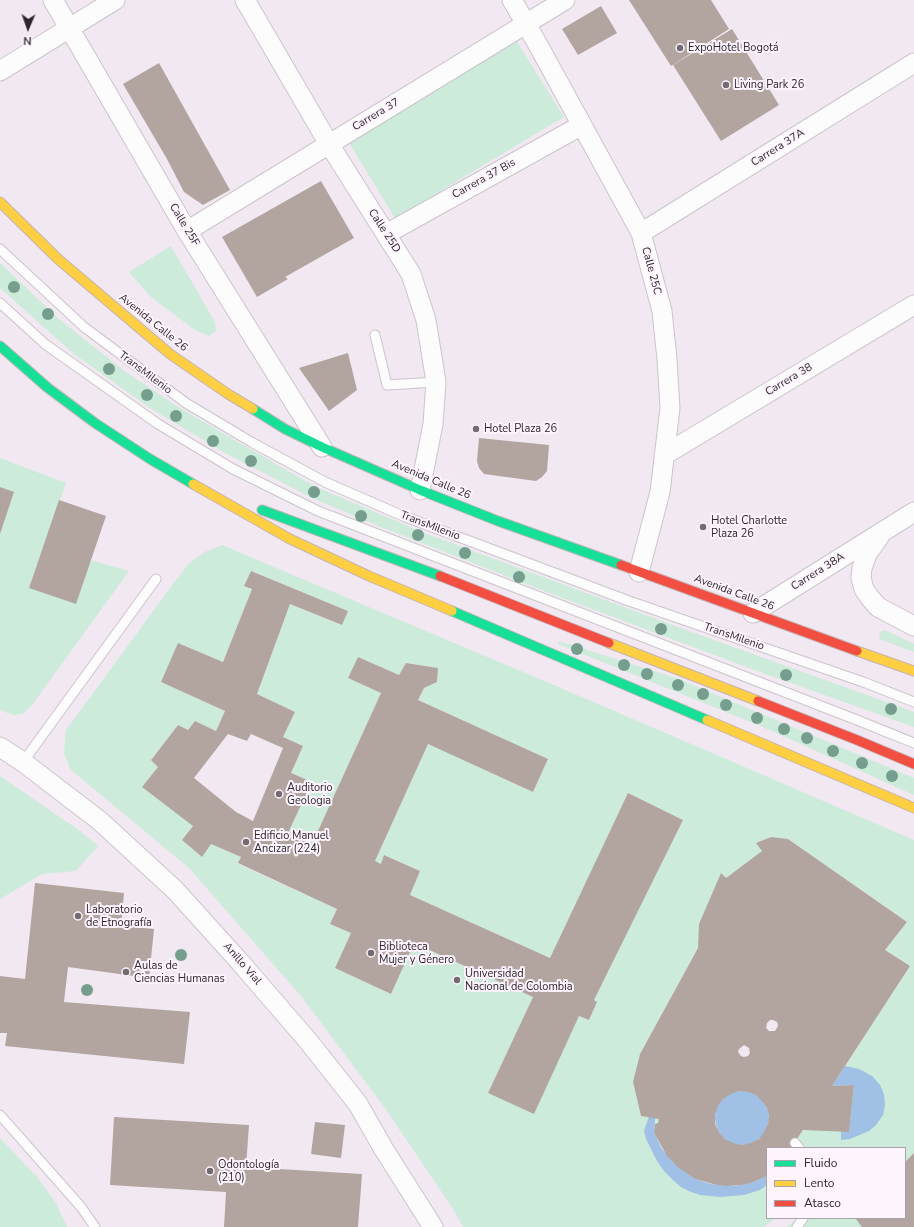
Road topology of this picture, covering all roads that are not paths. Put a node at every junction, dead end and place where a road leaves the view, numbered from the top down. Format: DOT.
graph roads {
  1 [pos="53,0"];
  2 [pos="115,0"];
  3 [pos="245,0"];
  4 [pos="512,0"];
  5 [pos="565,0"];
  6 [pos="526,24"];
  7 [pos="70,28"];
  8 [pos="914,63"];
  9 [pos="0,71"];
  10 [pos="582,125"];
  11 [pos="328,144"];
  12 [pos="0,202"];
  13 [pos="187,230"];
  14 [pos="641,233"];
  15 [pos="386,234"];
  16 [pos="0,250"];
  17 [pos="0,303"];
  18 [pos="914,305"];
  19 [pos="375,335"];
  20 [pos="0,346"];
  21 [pos="436,382"];
  22 [pos="322,447"];
  23 [pos="664,455"];
  24 [pos="198,486"];
  25 [pos="420,490"];
  26 [pos="914,512"];
  27 [pos="882,531"];
  28 [pos="639,572"];
  29 [pos="156,579"];
  30 [pos="753,613"];
  31 [pos="914,626"];
  32 [pos="914,671"];
  33 [pos="914,702"];
  34 [pos="914,743"];
  35 [pos="0,747"];
  36 [pos="23,762"];
  37 [pos="914,764"];
  38 [pos="914,808"];
  39 [pos="0,1115"];
  40 [pos="95,1227"];
  41 [pos="433,1227"];
  1 -- 7 [label="street, Calle 25F"];
  2 -- 7 [label="street"];
  3 -- 11 [label="street, Calle 25D"];
  4 -- 6 [label="street, Calle 25C"];
  5 -- 6 [label="street, Carrera 37"];
  6 -- 10 [label="street, Calle 25C"];
  6 -- 11 [label="street, Carrera 37"];
  7 -- 9 [label="street"];
  7 -- 13 [label="street, Calle 25F"];
  8 -- 14 [label="street, Carrera 37A"];
  10 -- 14 [label="street, Calle 25C"];
  10 -- 15 [label="street, Carrera 37 Bis"];
  11 -- 13 [label="street, Carrera 37"];
  11 -- 15 [label="street, Calle 25D"];
  12 -- 22 [label="main road, Avenida Calle 26"];
  13 -- 22 [label="street, Calle 25F"];
  14 -- 23 [label="street, Calle 25C"];
  15 -- 21 [label="street, Calle 25D"];
  16 -- 33 [label="lane, TransMilenio"];
  17 -- 34 [label="lane"];
  18 -- 23 [label="street, Carrera 38"];
  19 -- 21 [label="lane"];
  20 -- 24 [label="main road"];
  21 -- 25 [label="street, Calle 25D"];
  22 -- 25 [label="main road, Avenida Calle 26"];
  23 -- 28 [label="street, Calle 25C"];
  24 -- 37 [label="main road"];
  24 -- 38 [label="main road"];
  25 -- 28 [label="main road, Avenida Calle 26"];
  26 -- 27 [label="street, Carrera 38A"];
  27 -- 30 [label="street, Carrera 38A"];
  27 -- 31 [label="street, Carrera 38A"];
  28 -- 30 [label="main road, Avenida Calle 26"];
  29 -- 36 [label="lane"];
  30 -- 32 [label="main road, Avenida Calle 26"];
  35 -- 36 [label="street, Anillo Vial"];
  36 -- 41 [label="street, Anillo Vial"];
  39 -- 40 [label="lane"];
}
